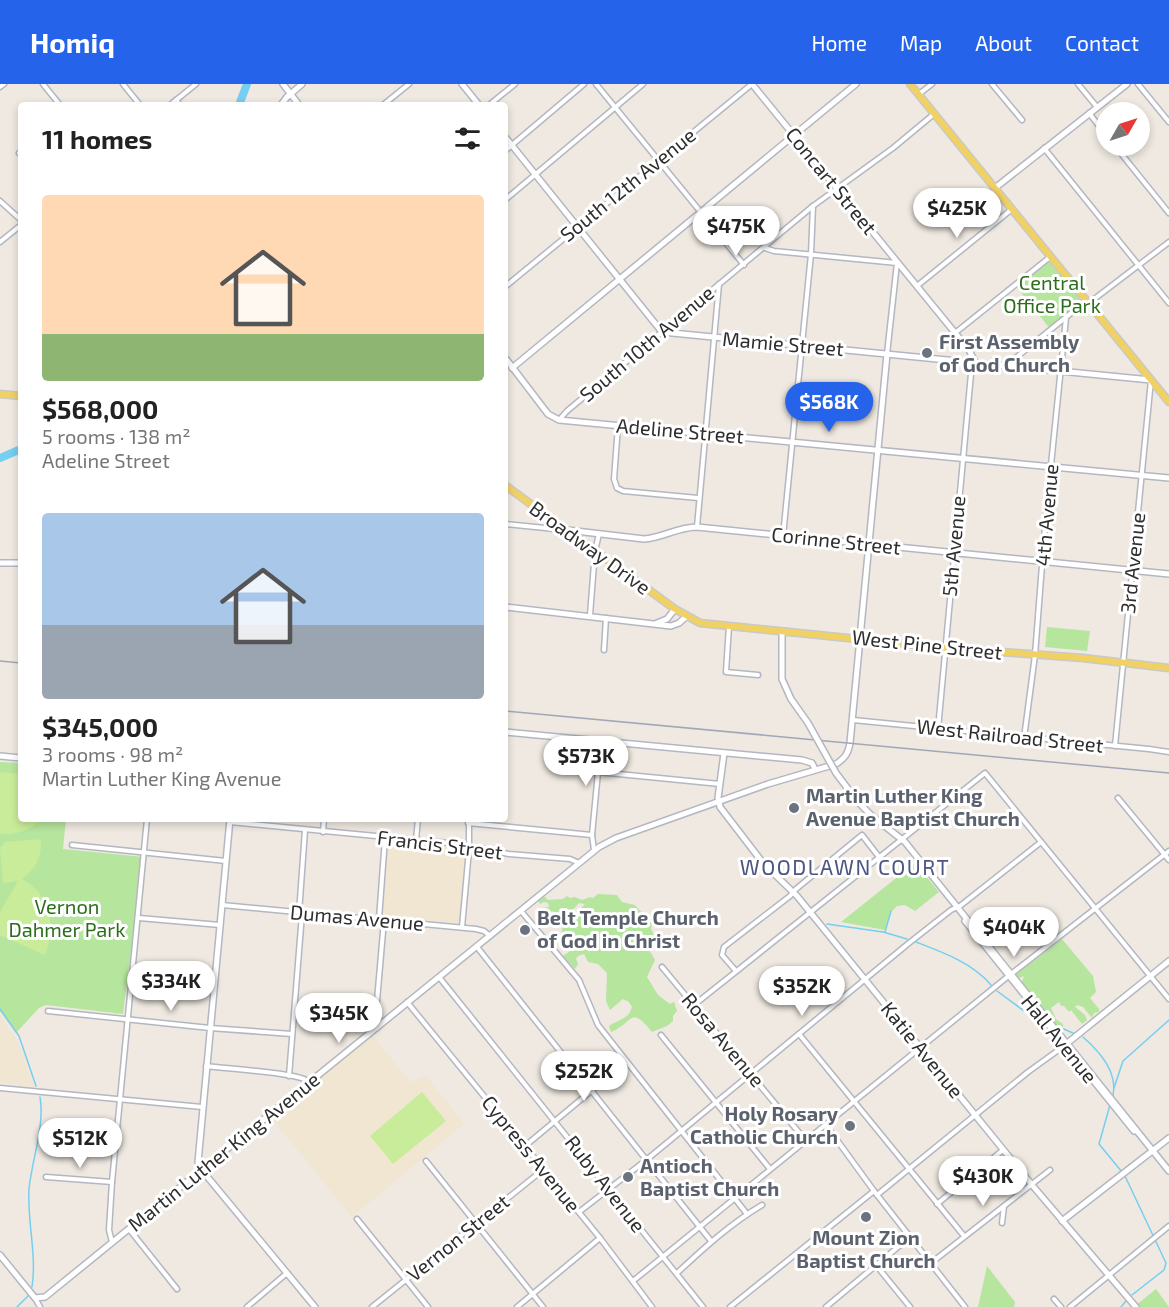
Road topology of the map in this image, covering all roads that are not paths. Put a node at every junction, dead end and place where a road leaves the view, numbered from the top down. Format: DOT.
graph roads {
  1 [pos="4,84"];
  2 [pos="43,84"];
  3 [pos="123,84"];
  4 [pos="196,84"];
  5 [pos="283,84"];
  6 [pos="302,84"];
  7 [pos="409,84"];
  8 [pos="462,84"];
  9 [pos="515,84"];
  10 [pos="584,84"];
  11 [pos="596,84"];
  12 [pos="644,84"];
  13 [pos="752,84"];
  14 [pos="856,84"];
  15 [pos="910,84"];
  16 [pos="932,84"];
  17 [pos="992,84"];
  18 [pos="1078,84"];
  19 [pos="1127,84"];
  20 [pos="1138,84"];
  21 [pos="0,87"];
  22 [pos="290,94"];
  23 [pos="919,95"];
  24 [pos="176,100"];
  25 [pos="58,102"];
  26 [pos="138,102"];
  27 [pos="174,102"];
  28 [pos="283,102"];
  29 [pos="297,102"];
  30 [pos="387,102"];
  31 [pos="477,102"];
  32 [pos="493,102"];
  33 [pos="1104,102"];
  34 [pos="1096,106"];
  35 [pos="615,107"];
  36 [pos="1096,108"];
  37 [pos="1089,113"];
  38 [pos="934,114"];
  39 [pos="1022,120"];
  40 [pos="1096,122"];
  41 [pos="1169,122"];
  42 [pos="795,136"];
  43 [pos="508,141"];
  44 [pos="511,145"];
  45 [pos="508,148"];
  46 [pos="1044,148"];
  47 [pos="1123,156"];
  48 [pos="658,160"];
  49 [pos="535,175"];
  50 [pos="837,188"];
  51 [pos="995,188"];
  52 [pos="508,197"];
  53 [pos="0,201"];
  54 [pos="813,206"];
  55 [pos="1012,209"];
  56 [pos="700,213"];
  57 [pos="1169,213"];
  58 [pos="18,217"];
  59 [pos="578,226"];
  60 [pos="18,227"];
  61 [pos="0,242"];
  62 [pos="1169,242"];
  63 [pos="765,248"];
  64 [pos="811,254"];
  65 [pos="1050,257"];
  66 [pos="897,263"];
  67 [pos="744,265"];
  68 [pos="1138,266"];
  69 [pos="620,278"];
  70 [pos="508,284"];
  71 [pos="719,284"];
  72 [pos="917,286"];
  73 [pos="1088,302"];
  74 [pos="1169,303"];
  75 [pos="1066,318"];
  76 [pos="662,332"];
  77 [pos="955,333"];
  78 [pos="715,338"];
  79 [pos="802,346"];
  80 [pos="887,354"];
  81 [pos="508,363"];
  82 [pos="974,363"];
  83 [pos="1009,367"];
  84 [pos="512,368"];
  85 [pos="1060,371"];
  86 [pos="1151,380"];
  87 [pos="0,394"];
  88 [pos="18,396"];
  89 [pos="1168,398"];
  90 [pos="559,420"];
  91 [pos="618,425"];
  92 [pos="705,433"];
  93 [pos="792,441"];
  94 [pos="878,450"];
  95 [pos="962,458"];
  96 [pos="1051,466"];
  97 [pos="1142,475"];
  98 [pos="1169,478"];
  99 [pos="508,487"];
  100 [pos="698,498"];
  101 [pos="508,524"];
  102 [pos="696,527"];
  103 [pos="566,530"];
  104 [pos="598,534"];
  105 [pos="783,536"];
  106 [pos="869,545"];
  107 [pos="595,550"];
  108 [pos="954,554"];
  109 [pos="1043,561"];
  110 [pos="0,563"];
  111 [pos="18,563"];
  112 [pos="1131,570"];
  113 [pos="1169,574"];
  114 [pos="508,607"];
  115 [pos="675,609"];
  116 [pos="590,615"];
  117 [pos="687,616"];
  118 [pos="606,617"];
  119 [pos="656,623"];
  120 [pos="729,626"];
  121 [pos="782,631"];
  122 [pos="860,638"];
  123 [pos="946,648"];
  124 [pos="604,650"];
  125 [pos="1035,655"];
  126 [pos="1124,662"];
  127 [pos="1169,668"];
  128 [pos="758,675"];
  129 [pos="852,720"];
  130 [pos="938,729"];
  131 [pos="508,732"];
  132 [pos="1024,738"];
  133 [pos="601,741"];
  134 [pos="1115,746"];
  135 [pos="1169,752"];
  136 [pos="724,753"];
  137 [pos="0,756"];
  138 [pos="18,759"];
  139 [pos="808,761"];
  140 [pos="829,765"];
  141 [pos="815,769"];
  142 [pos="598,772"];
  143 [pos="720,784"];
  144 [pos="1118,798"];
  145 [pos="718,802"];
  146 [pos="147,822"];
  147 [pos="230,822"];
  148 [pos="238,822"];
  149 [pos="324,822"];
  150 [pos="418,822"];
  151 [pos="469,822"];
  152 [pos="478,822"];
  153 [pos="305,830"];
  154 [pos="323,832"];
  155 [pos="592,835"];
  156 [pos="385,838"];
  157 [pos="902,839"];
  158 [pos="416,840"];
  159 [pos="1041,842"];
  160 [pos="72,845"];
  161 [pos="469,846"];
  162 [pos="594,850"];
  163 [pos="1169,851"];
  164 [pos="143,854"];
  165 [pos="1165,855"];
  166 [pos="879,857"];
  167 [pos="1169,860"];
  168 [pos="226,861"];
  169 [pos="579,863"];
  170 [pos="794,892"];
  171 [pos="222,905"];
  172 [pos="956,908"];
  173 [pos="1096,910"];
  174 [pos="522,911"];
  175 [pos="811,912"];
  176 [pos="300,914"];
  177 [pos="138,918"];
  178 [pos="382,920"];
  179 [pos="220,926"];
  180 [pos="462,927"];
  181 [pos="490,936"];
  182 [pos="477,947"];
  183 [pos="1169,961"];
  184 [pos="662,967"];
  185 [pos="182,970"];
  186 [pos="736,971"];
  187 [pos="215,974"];
  188 [pos="1010,975"];
  189 [pos="1150,976"];
  190 [pos="439,977"];
  191 [pos="865,980"];
  192 [pos="1169,999"];
  193 [pos="408,1002"];
  194 [pos="694,1005"];
  195 [pos="48,1011"];
  196 [pos="128,1019"];
  197 [pos="210,1028"];
  198 [pos="376,1028"];
  199 [pos="292,1034"];
  200 [pos="799,1034"];
  201 [pos="661,1035"];
  202 [pos="1066,1044"];
  203 [pos="920,1048"];
  204 [pos="626,1062"];
  205 [pos="206,1066"];
  206 [pos="750,1073"];
  207 [pos="289,1076"];
  208 [pos="310,1082"];
  209 [pos="0,1088"];
  210 [pos="590,1091"];
  211 [pos="120,1100"];
  212 [pos="715,1102"];
  213 [pos="854,1102"];
  214 [pos="202,1107"];
  215 [pos="975,1116"];
  216 [pos="554,1120"];
  217 [pos="825,1125"];
  218 [pos="681,1131"];
  219 [pos="1169,1138"];
  220 [pos="806,1140"];
  221 [pos="525,1146"];
  222 [pos="1003,1150"];
  223 [pos="1152,1151"];
  224 [pos="426,1161"];
  225 [pos="645,1161"];
  226 [pos="202,1169"];
  227 [pos="544,1169"];
  228 [pos="770,1169"];
  229 [pos="909,1170"];
  230 [pos="1050,1170"];
  231 [pos="1169,1171"];
  232 [pos="46,1177"];
  233 [pos="112,1182"];
  234 [pos="1032,1185"];
  235 [pos="609,1189"];
  236 [pos="876,1193"];
  237 [pos="734,1199"];
  238 [pos="937,1204"];
  239 [pos="762,1205"];
  240 [pos="1004,1206"];
  241 [pos="579,1212"];
  242 [pos="747,1214"];
  243 [pos="357,1219"];
  244 [pos="1062,1221"];
  245 [pos="1002,1223"];
  246 [pos="476,1224"];
  247 [pos="1169,1226"];
  248 [pos="700,1227"];
  249 [pos="128,1229"];
  250 [pos="964,1236"];
  251 [pos="910,1237"];
  252 [pos="600,1238"];
  253 [pos="112,1242"];
  254 [pos="711,1242"];
  255 [pos="0,1255"];
  256 [pos="662,1257"];
  257 [pos="931,1263"];
  258 [pos="876,1265"];
  259 [pos="287,1273"];
  260 [pos="676,1273"];
  261 [pos="1109,1274"];
  262 [pos="406,1280"];
  263 [pos="633,1281"];
  264 [pos="177,1289"];
  265 [pos="533,1295"];
  266 [pos="35,1298"];
  267 [pos="1054,1299"];
  268 [pos="40,1307"];
  269 [pos="247,1307"];
  270 [pos="315,1307"];
  271 [pos="372,1307"];
  272 [pos="428,1307"];
  273 [pos="517,1307"];
  274 [pos="543,1307"];
  275 [pos="652,1307"];
  276 [pos="703,1307"];
  277 [pos="729,1307"];
  278 [pos="826,1307"];
  279 [pos="910,1307"];
  280 [pos="965,1307"];
  281 [pos="1061,1307"];
  282 [pos="1070,1307"];
  283 [pos="1136,1307"];
  1 -- 21 [label="street"];
  2 -- 25 [label="street"];
  3 -- 26 [label="street"];
  4 -- 24 [label="street"];
  5 -- 22 [label="street"];
  6 -- 22 [label="street"];
  7 -- 30 [label="street"];
  8 -- 31 [label="street"];
  9 -- 32 [label="street"];
  10 -- 44 [label="street"];
  11 -- 35 [label="street"];
  12 -- 35 [label="street"];
  13 -- 42 [label="street, Concart Street"];
  13 -- 48 [label="street, South 12th Avenue"];
  14 -- 42 [label="street"];
  15 -- 23 [label="main road"];
  16 -- 23 [label="street"];
  17 -- 39 [label="street"];
  18 -- 34 [label="street"];
  19 -- 33 [label="street"];
  20 -- 41 [label="street"];
  22 -- 28 [label="street"];
  22 -- 29 [label="street"];
  23 -- 38 [label="main road"];
  24 -- 27 [label="street"];
  35 -- 48 [label="street"];
  35 -- 49 [label="street"];
  36 -- 37 [label="street"];
  37 -- 40 [label="street"];
  37 -- 46 [label="street"];
  38 -- 50 [label="street, South 10th Avenue"];
  38 -- 51 [label="main road"];
  42 -- 50 [label="street, Concart Street"];
  42 -- 56 [label="street"];
  43 -- 44 [label="street"];
  44 -- 45 [label="street"];
  44 -- 49 [label="street"];
  46 -- 51 [label="street"];
  46 -- 68 [label="street"];
  47 -- 57 [label="street"];
  48 -- 56 [label="street"];
  48 -- 59 [label="street, South 12th Avenue"];
  49 -- 52 [label="street"];
  49 -- 59 [label="street"];
  50 -- 54 [label="street, South 10th Avenue"];
  50 -- 66 [label="street, Concart Street"];
  51 -- 55 [label="main road"];
  53 -- 58 [label="street"];
  54 -- 63 [label="street, South 10th Avenue"];
  54 -- 64 [label="street"];
  55 -- 65 [label="main road"];
  55 -- 72 [label="street"];
  56 -- 67 [label="street"];
  56 -- 69 [label="street"];
  59 -- 69 [label="street"];
  59 -- 70 [label="street, South 12th Avenue"];
  60 -- 61 [label="street"];
  62 -- 68 [label="street"];
  63 -- 64 [label="street"];
  63 -- 67 [label="street, South 10th Avenue"];
  64 -- 66 [label="street"];
  64 -- 79 [label="street"];
  65 -- 73 [label="main road"];
  65 -- 77 [label="street"];
  66 -- 72 [label="street, Concart Street"];
  66 -- 80 [label="street"];
  67 -- 71 [label="street, South 10th Avenue"];
  68 -- 73 [label="street"];
  68 -- 74 [label="street"];
  69 -- 76 [label="street"];
  69 -- 84 [label="street"];
  71 -- 76 [label="street, South 10th Avenue"];
  71 -- 78 [label="street"];
  72 -- 77 [label="street, Concart Street"];
  73 -- 75 [label="street"];
  73 -- 86 [label="main road"];
  75 -- 83 [label="street"];
  75 -- 85 [label="street, 4th Avenue"];
  76 -- 78 [label="street, Mamie Street"];
  76 -- 90 [label="street, South 10th Avenue"];
  77 -- 82 [label="street, Concart Street"];
  78 -- 79 [label="street, Mamie Street"];
  78 -- 92 [label="street"];
  79 -- 80 [label="street, Mamie Street"];
  79 -- 93 [label="street"];
  80 -- 82 [label="street, Mamie Street"];
  80 -- 94 [label="street"];
  81 -- 84 [label="street"];
  82 -- 83 [label="street, Mamie Street"];
  82 -- 95 [label="street, 5th Avenue"];
  83 -- 85 [label="street, Mamie Street"];
  84 -- 90 [label="street"];
  85 -- 86 [label="street, Mamie Street"];
  85 -- 96 [label="street, 4th Avenue"];
  86 -- 89 [label="main road"];
  86 -- 97 [label="street, 3rd Avenue"];
  87 -- 88 [label="main road"];
  90 -- 91 [label="street, Adeline Street"];
  91 -- 92 [label="street, Adeline Street"];
  91 -- 100 [label="street"];
  92 -- 93 [label="street, Adeline Street"];
  92 -- 100 [label="street"];
  93 -- 94 [label="street, Adeline Street"];
  93 -- 105 [label="street"];
  94 -- 95 [label="street, Adeline Street"];
  94 -- 106 [label="street"];
  95 -- 96 [label="street, Adeline Street"];
  95 -- 108 [label="street, 5th Avenue"];
  96 -- 97 [label="street, Adeline Street"];
  96 -- 109 [label="street, 4th Avenue"];
  97 -- 98 [label="street, Adeline Street"];
  97 -- 112 [label="street, 3rd Avenue"];
  99 -- 103 [label="main road, Broadway Drive"];
  100 -- 102 [label="street"];
  101 -- 103 [label="street, Corinne Street"];
  102 -- 104 [label="street, Corinne Street"];
  102 -- 105 [label="street, Corinne Street"];
  103 -- 104 [label="street, Corinne Street"];
  103 -- 107 [label="main road, Broadway Drive"];
  104 -- 107 [label="street"];
  105 -- 106 [label="street, Corinne Street"];
  106 -- 108 [label="street, Corinne Street"];
  106 -- 122 [label="street"];
  107 -- 115 [label="main road, Broadway Drive"];
  107 -- 116 [label="street"];
  108 -- 109 [label="street, Corinne Street"];
  108 -- 123 [label="street, 5th Avenue"];
  109 -- 112 [label="street, Corinne Street"];
  109 -- 125 [label="street, 4th Avenue"];
  110 -- 111 [label="street"];
  112 -- 113 [label="street, Corinne Street"];
  112 -- 126 [label="street, 3rd Avenue"];
  114 -- 116 [label="street"];
  115 -- 117 [label="main road, West Pine Street"];
  115 -- 119 [label="street"];
  116 -- 118 [label="street"];
  117 -- 119 [label="street"];
  117 -- 120 [label="main road, West Pine Street"];
  118 -- 119 [label="street"];
  118 -- 124 [label="street"];
  120 -- 121 [label="main road, West Pine Street"];
  120 -- 128 [label="street"];
  121 -- 122 [label="main road, West Pine Street"];
  121 -- 157 [label="street, Hall Avenue, bridge"];
  122 -- 123 [label="main road, West Pine Street"];
  122 -- 129 [label="street"];
  123 -- 125 [label="main road, West Pine Street"];
  123 -- 130 [label="street, 5th Avenue"];
  125 -- 126 [label="main road, West Pine Street"];
  125 -- 132 [label="street, 4th Avenue"];
  126 -- 127 [label="main road, West Pine Street"];
  126 -- 134 [label="street, 3rd Avenue"];
  129 -- 130 [label="street, West Railroad Street"];
  129 -- 140 [label="street, Martin Luther King Avenue"];
  130 -- 132 [label="street, West Railroad Street"];
  131 -- 133 [label="street"];
  132 -- 134 [label="street, West Railroad Street"];
  133 -- 136 [label="street"];
  133 -- 142 [label="street"];
  134 -- 135 [label="street, West Railroad Street"];
  136 -- 139 [label="street"];
  136 -- 143 [label="street"];
  137 -- 138 [label="street"];
  139 -- 140 [label="street"];
  139 -- 141 [label="street"];
  140 -- 141 [label="street, Martin Luther King Avenue"];
  141 -- 145 [label="street, Martin Luther King Avenue"];
  142 -- 143 [label="street"];
  142 -- 155 [label="street"];
  143 -- 145 [label="street"];
  144 -- 165 [label="street"];
  145 -- 162 [label="street, Martin Luther King Avenue"];
  145 -- 170 [label="street, Katie Avenue"];
  146 -- 164 [label="street"];
  147 -- 168 [label="street"];
  148 -- 153 [label="street, Francis Street"];
  149 -- 154 [label="street"];
  150 -- 158 [label="street"];
  151 -- 161 [label="street"];
  152 -- 155 [label="street"];
  153 -- 154 [label="street, Francis Street"];
  153 -- 176 [label="street"];
  154 -- 156 [label="street, Francis Street"];
  155 -- 162 [label="street"];
  156 -- 158 [label="street, Francis Street"];
  156 -- 178 [label="street"];
  157 -- 159 [label="street"];
  157 -- 166 [label="street"];
  157 -- 172 [label="street, Hall Avenue"];
  158 -- 161 [label="street, Francis Street"];
  159 -- 172 [label="street"];
  159 -- 173 [label="street"];
  160 -- 164 [label="street"];
  161 -- 169 [label="street, Francis Street"];
  161 -- 180 [label="street"];
  162 -- 169 [label="street, Martin Luther King Avenue"];
  163 -- 165 [label="street"];
  164 -- 168 [label="street"];
  164 -- 177 [label="street"];
  165 -- 167 [label="street"];
  165 -- 173 [label="street"];
  166 -- 170 [label="street"];
  166 -- 175 [label="street"];
  168 -- 171 [label="street"];
  169 -- 174 [label="street, Martin Luther King Avenue"];
  170 -- 175 [label="street, Katie Avenue"];
  170 -- 186 [label="street"];
  171 -- 176 [label="street, Dumas Avenue"];
  171 -- 179 [label="street"];
  172 -- 188 [label="street, Hall Avenue"];
  172 -- 191 [label="street"];
  173 -- 188 [label="street"];
  173 -- 189 [label="street"];
  174 -- 181 [label="street, Martin Luther King Avenue"];
  174 -- 204 [label="street"];
  175 -- 186 [label="street"];
  175 -- 191 [label="street, Katie Avenue"];
  176 -- 178 [label="street, Dumas Avenue"];
  176 -- 199 [label="street"];
  177 -- 179 [label="street"];
  177 -- 196 [label="street"];
  178 -- 180 [label="street, Dumas Avenue"];
  178 -- 198 [label="street"];
  179 -- 187 [label="street"];
  180 -- 181 [label="street, Dumas Avenue"];
  181 -- 182 [label="street, Martin Luther King Avenue"];
  182 -- 190 [label="street, Martin Luther King Avenue"];
  182 -- 210 [label="street"];
  183 -- 189 [label="street"];
  184 -- 194 [label="street, Rosa Avenue"];
  185 -- 187 [label="street"];
  186 -- 194 [label="street"];
  187 -- 197 [label="street"];
  188 -- 202 [label="street, Hall Avenue"];
  188 -- 203 [label="street"];
  189 -- 192 [label="street"];
  189 -- 202 [label="street"];
  190 -- 193 [label="street, Martin Luther King Avenue"];
  190 -- 216 [label="street, Ruby Avenue"];
  191 -- 200 [label="street"];
  191 -- 203 [label="street, Katie Avenue"];
  193 -- 198 [label="street, Martin Luther King Avenue"];
  193 -- 221 [label="street, Cypress Avenue"];
  194 -- 206 [label="street, Rosa Avenue"];
  195 -- 196 [label="street"];
  196 -- 197 [label="street"];
  196 -- 211 [label="street"];
  197 -- 199 [label="street"];
  197 -- 205 [label="street"];
  198 -- 208 [label="street, Martin Luther King Avenue"];
  199 -- 207 [label="street"];
  200 -- 206 [label="street"];
  200 -- 213 [label="street"];
  201 -- 212 [label="street"];
  202 -- 215 [label="street"];
  202 -- 223 [label="street, Hall Avenue"];
  203 -- 213 [label="street"];
  203 -- 215 [label="street, Katie Avenue"];
  204 -- 210 [label="street"];
  204 -- 218 [label="street"];
  205 -- 207 [label="street"];
  205 -- 214 [label="street"];
  206 -- 212 [label="street"];
  206 -- 220 [label="street, Rosa Avenue"];
  207 -- 208 [label="street"];
  208 -- 226 [label="street, Martin Luther King Avenue"];
  209 -- 211 [label="street"];
  210 -- 216 [label="street"];
  210 -- 225 [label="street"];
  211 -- 214 [label="street"];
  211 -- 233 [label="street"];
  212 -- 218 [label="street"];
  212 -- 228 [label="street"];
  213 -- 217 [label="street"];
  213 -- 229 [label="street"];
  214 -- 226 [label="street"];
  215 -- 222 [label="street, Katie Avenue"];
  215 -- 229 [label="street"];
  216 -- 221 [label="street"];
  216 -- 235 [label="street, Ruby Avenue"];
  217 -- 220 [label="street"];
  217 -- 236 [label="street"];
  218 -- 225 [label="street"];
  218 -- 237 [label="street"];
  219 -- 223 [label="street"];
  220 -- 228 [label="street"];
  221 -- 227 [label="street, Cypress Avenue"];
  222 -- 234 [label="street, Katie Avenue"];
  222 -- 238 [label="street"];
  223 -- 231 [label="street, Hall Avenue"];
  223 -- 244 [label="street"];
  224 -- 246 [label="street"];
  225 -- 235 [label="street"];
  225 -- 248 [label="street"];
  226 -- 249 [label="street, Martin Luther King Avenue"];
  226 -- 259 [label="street"];
  227 -- 241 [label="street, Cypress Avenue"];
  227 -- 246 [label="street, Vernon Street"];
  228 -- 237 [label="street"];
  229 -- 236 [label="street"];
  229 -- 238 [label="street"];
  230 -- 234 [label="street"];
  232 -- 233 [label="street"];
  233 -- 253 [label="street"];
  234 -- 240 [label="street"];
  234 -- 244 [label="street, Katie Avenue"];
  235 -- 241 [label="street"];
  235 -- 256 [label="street, Ruby Avenue"];
  236 -- 251 [label="street"];
  236 -- 277 [label="street"];
  237 -- 242 [label="street"];
  237 -- 248 [label="street"];
  238 -- 250 [label="street"];
  239 -- 242 [label="street"];
  240 -- 245 [label="street"];
  240 -- 250 [label="street"];
  241 -- 252 [label="street, Cypress Avenue"];
  242 -- 254 [label="street"];
  243 -- 262 [label="street"];
  244 -- 261 [label="street, Katie Avenue"];
  246 -- 262 [label="street, Vernon Street"];
  246 -- 265 [label="street"];
  247 -- 261 [label="street"];
  248 -- 254 [label="street"];
  248 -- 256 [label="street"];
  249 -- 253 [label="street, Martin Luther King Avenue"];
  249 -- 264 [label="street"];
  250 -- 257 [label="street"];
  251 -- 257 [label="street"];
  251 -- 258 [label="street"];
  252 -- 263 [label="street, Cypress Avenue"];
  252 -- 265 [label="street"];
  253 -- 266 [label="street, Martin Luther King Avenue"];
  254 -- 260 [label="street"];
  255 -- 266 [label="street"];
  256 -- 260 [label="street, Ruby Avenue"];
  256 -- 263 [label="street"];
  257 -- 280 [label="street"];
  258 -- 278 [label="street"];
  258 -- 279 [label="street"];
  259 -- 269 [label="street"];
  259 -- 270 [label="street"];
  260 -- 276 [label="street, Ruby Avenue"];
  261 -- 282 [label="street"];
  261 -- 283 [label="street, Katie Avenue"];
  262 -- 271 [label="street, Vernon Street"];
  262 -- 272 [label="street"];
  263 -- 275 [label="street, Cypress Avenue"];
  265 -- 273 [label="street"];
  265 -- 274 [label="street"];
  266 -- 268 [label="street"];
  267 -- 281 [label="street"];
}
